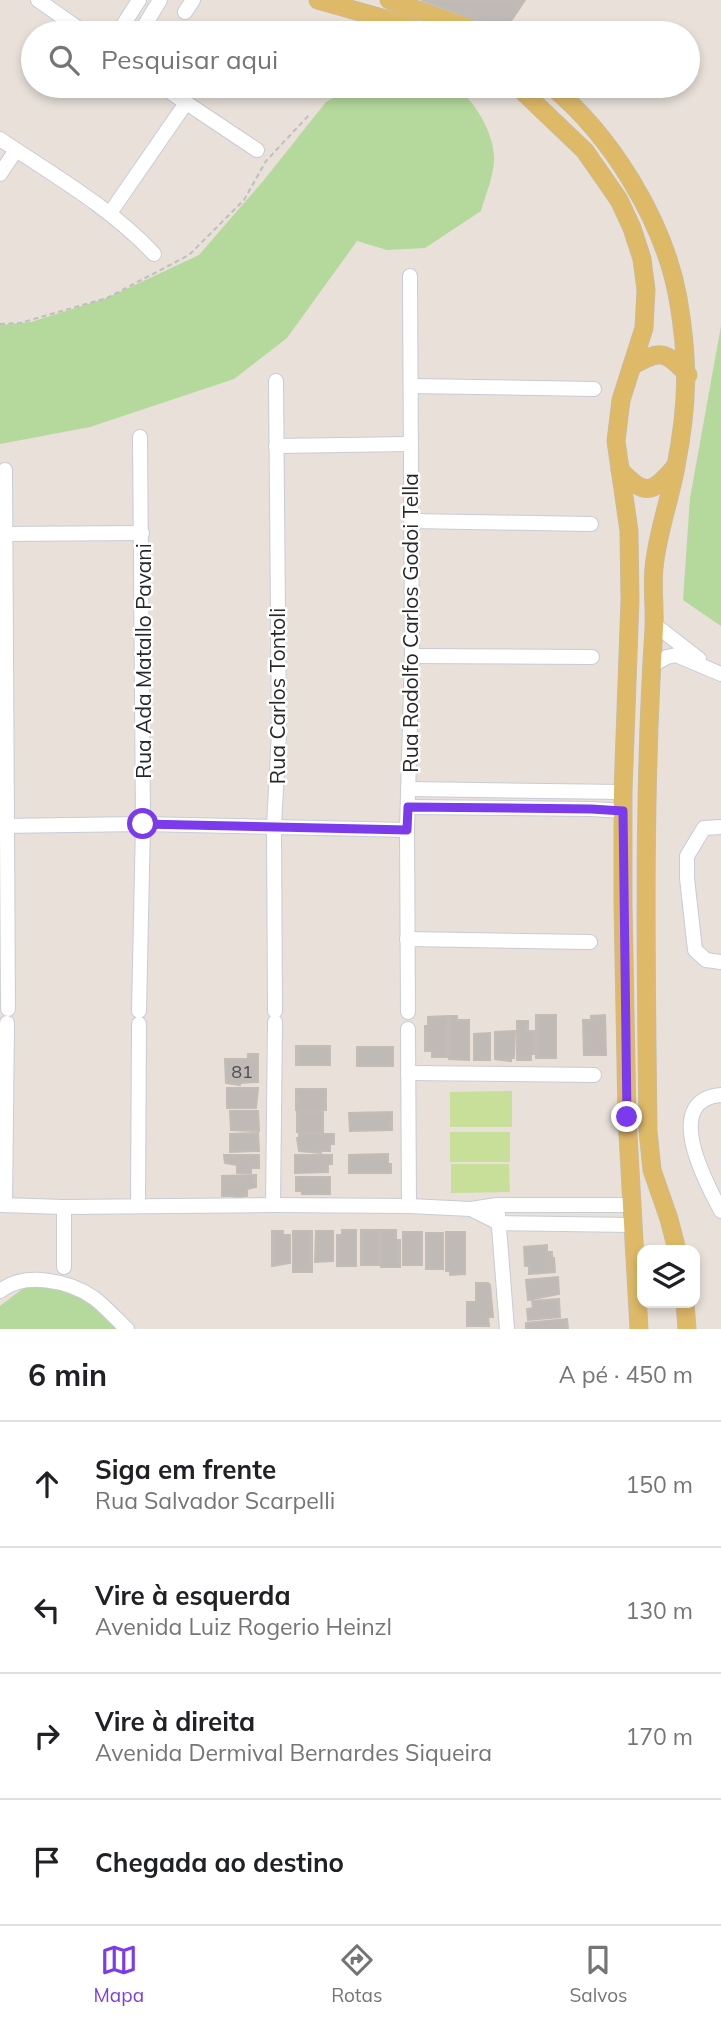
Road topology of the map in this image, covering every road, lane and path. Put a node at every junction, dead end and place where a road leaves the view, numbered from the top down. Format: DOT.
graph roads {
  1 [pos="38,0"];
  2 [pos="139,0"];
  3 [pos="160,0"];
  4 [pos="318,0"];
  5 [pos="389,0"];
  6 [pos="68,21"];
  7 [pos="126,21"];
  8 [pos="147,21"];
  9 [pos="392,21"];
  10 [pos="449,21"];
  11 [pos="179,98"];
  12 [pos="530,98"];
  13 [pos="562,98"];
  14 [pos="186,103"];
  15 [pos="309,115"];
  16 [pos="0,139"];
  17 [pos="16,150"];
  18 [pos="257,150"];
  19 [pos="0,174"];
  20 [pos="110,213"];
  21 [pos="154,254"];
  22 [pos="410,276"];
  23 [pos="0,324"];
  24 [pos="632,366"];
  25 [pos="688,375"];
  26 [pos="276,381"];
  27 [pos="411,386"];
  28 [pos="594,389"];
  29 [pos="140,437"];
  30 [pos="410,444"];
  31 [pos="276,446"];
  32 [pos="676,466"];
  33 [pos="5,470"];
  34 [pos="620,470"];
  35 [pos="412,521"];
  36 [pos="591,524"];
  37 [pos="142,533"];
  38 [pos="3,534"];
  39 [pos="654,624"];
  40 [pos="412,656"];
  41 [pos="593,657"];
  42 [pos="651,666"];
  43 [pos="716,671"];
  44 [pos="408,789"];
  45 [pos="623,792"];
  46 [pos="408,807"];
  47 [pos="623,811"];
  48 [pos="143,824"];
  49 [pos="3,826"];
  50 [pos="274,826"];
  51 [pos="721,827"];
  52 [pos="407,830"];
  53 [pos="407,939"];
  54 [pos="590,942"];
  55 [pos="721,962"];
  56 [pos="408,1012"];
  57 [pos="408,1029"];
  58 [pos="408,1073"];
  59 [pos="594,1075"];
  60 [pos="721,1095"];
  61 [pos="2,1205"];
  62 [pos="273,1205"];
  63 [pos="497,1205"];
  64 [pos="631,1205"];
  65 [pos="138,1206"];
  66 [pos="409,1206"];
  67 [pos="64,1207"];
  68 [pos="471,1209"];
  69 [pos="721,1211"];
  70 [pos="499,1223"];
  71 [pos="632,1225"];
  72 [pos="676,1245"];
  73 [pos="637,1257"];
  74 [pos="64,1267"];
  75 [pos="0,1291"];
  76 [pos="685,1308"];
  77 [pos="685,1327"];
  78 [pos="127,1329"];
  79 [pos="507,1329"];
  1 -- 6 [label="street"];
  2 -- 7 [label="street"];
  3 -- 8 [label="street"];
  4 -- 9 [label="main road"];
  5 -- 10 [label="main road"];
  11 -- 14 [label="street"];
  12 -- 24 [label="main road"];
  13 -- 25 [label="main road"];
  14 -- 18 [label="street"];
  14 -- 20 [label="street"];
  15 -- 23 [label="path"];
  16 -- 17 [label="street"];
  17 -- 19 [label="street"];
  17 -- 20 [label="street"];
  20 -- 21 [label="street"];
  22 -- 27 [label="street, Rua Rodolfo Carlos Godoi Tella"];
  24 -- 25 [label="main road"];
  24 -- 34 [label="main road"];
  25 -- 32 [label="main road"];
  26 -- 31 [label="street, Rua Carlos Tontoli"];
  27 -- 28 [label="street"];
  27 -- 30 [label="street, Rua Rodolfo Carlos Godoi Tella"];
  29 -- 37 [label="street, Rua Ada Matallo Pavani"];
  30 -- 31 [label="street"];
  30 -- 35 [label="street, Rua Rodolfo Carlos Godoi Tella"];
  31 -- 50 [label="street, Rua Carlos Tontoli"];
  32 -- 34 [label="main road"];
  32 -- 39 [label="main road"];
  33 -- 38 [label="street"];
  34 -- 45 [label="main road"];
  35 -- 36 [label="street"];
  35 -- 40 [label="street, Rua Rodolfo Carlos Godoi Tella"];
  37 -- 38 [label="street"];
  37 -- 48 [label="street, Rua Ada Matallo Pavani"];
  38 -- 49 [label="street"];
  39 -- 42 [label="main road"];
  39 -- 43 [label="street"];
  40 -- 41 [label="street"];
  40 -- 44 [label="street, Rua Rodolfo Carlos Godoi Tella"];
  42 -- 43 [label="street"];
  42 -- 72 [label="main road"];
  44 -- 45 [label="street"];
  44 -- 46 [label="street, Rua Rodolfo Carlos Godoi Tella"];
  45 -- 47 [label="main road"];
  46 -- 47 [label="street"];
  46 -- 52 [label="street, Rua Rodolfo Carlos Godoi Tella"];
  47 -- 64 [label="main road"];
  48 -- 49 [label="street"];
  48 -- 50 [label="street"];
  48 -- 65 [label="street, Rua Ada Matallo Pavani"];
  49 -- 61 [label="street"];
  50 -- 52 [label="street"];
  50 -- 62 [label="street, Rua Carlos Tontoli"];
  51 -- 55 [label="street"];
  52 -- 53 [label="street, Rua Rodolfo Carlos Godoi Tella"];
  53 -- 54 [label="street"];
  53 -- 56 [label="street, Rua Rodolfo Carlos Godoi Tella"];
  57 -- 58 [label="street"];
  58 -- 59 [label="street"];
  58 -- 66 [label="street"];
  60 -- 69 [label="street"];
  61 -- 67 [label="street"];
  62 -- 65 [label="street"];
  62 -- 66 [label="street"];
  63 -- 64 [label="street"];
  63 -- 68 [label="street"];
  63 -- 70 [label="street"];
  64 -- 71 [label="main road"];
  65 -- 67 [label="street"];
  66 -- 68 [label="street"];
  67 -- 74 [label="street"];
  68 -- 70 [label="street"];
  70 -- 71 [label="street"];
  70 -- 79 [label="street"];
  71 -- 73 [label="main road"];
  75 -- 78 [label="street"];
  76 -- 77 [label="main road"];
}
